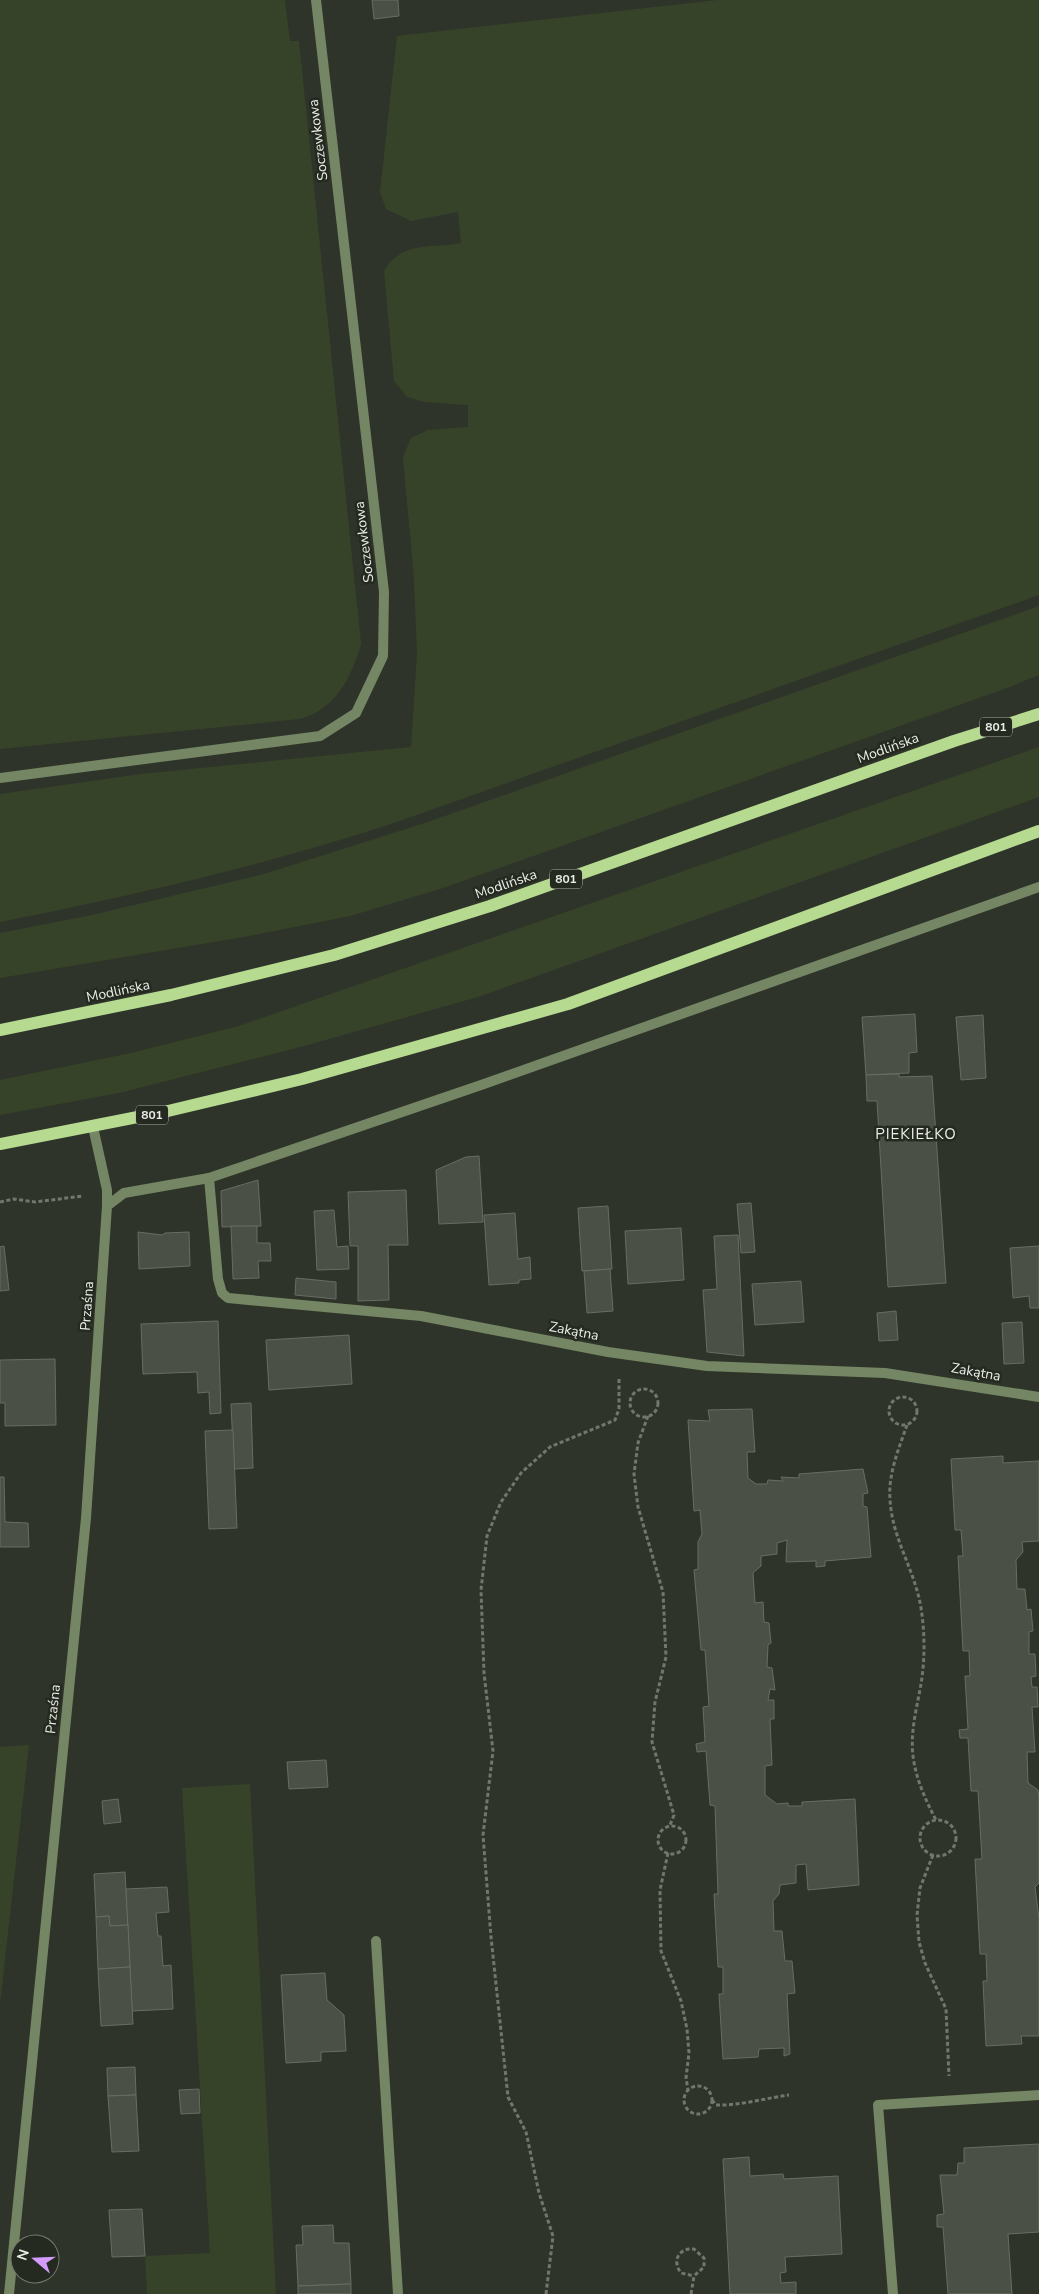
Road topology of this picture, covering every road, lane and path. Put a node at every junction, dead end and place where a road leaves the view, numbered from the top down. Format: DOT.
graph roads {
  1 [pos="316,0"];
  2 [pos="1039,705"];
  3 [pos="1039,714"];
  4 [pos="954,741"];
  5 [pos="0,778"];
  6 [pos="1039,831"];
  7 [pos="1039,887"];
  8 [pos="0,1030"];
  9 [pos="93,1127"];
  10 [pos="0,1144"];
  11 [pos="209,1178"];
  12 [pos="107,1190"];
  13 [pos="0,1202"];
  14 [pos="108,1206"];
  15 [pos="608,1352"];
  16 [pos="1039,1397"];
  17 [pos="648,1416"];
  18 [pos="907,1425"];
  19 [pos="936,1820"];
  20 [pos="670,1825"];
  21 [pos="668,1853"];
  22 [pos="933,1855"];
  23 [pos="376,1941"];
  24 [pos="949,2078"];
  25 [pos="688,2090"];
  26 [pos="789,2095"];
  27 [pos="1039,2095"];
  28 [pos="712,2100"];
  29 [pos="694,2276"];
  30 [pos="9,2294"];
  31 [pos="398,2294"];
  32 [pos="546,2294"];
  33 [pos="691,2294"];
  34 [pos="893,2294"];
  1 -- 5 [label="street, Soczewkowa"];
  2 -- 4 [label="main road"];
  3 -- 4 [label="main road, Modlińska / 801"];
  4 -- 8 [label="main road, Modlińska / 801"];
  6 -- 9 [label="main road, 801"];
  7 -- 11 [label="street"];
  9 -- 10 [label="main road, 801"];
  9 -- 12 [label="street, Przaśna"];
  11 -- 14 [label="street"];
  11 -- 15 [label="street, Zakątna"];
  12 -- 13 [label="path"];
  12 -- 14 [label="street, Przaśna"];
  14 -- 30 [label="street, Przaśna"];
  15 -- 16 [label="street, Zakątna"];
  15 -- 32 [label="path"];
  17 -- 17 [label="path"];
  17 -- 20 [label="path"];
  18 -- 18 [label="path"];
  18 -- 19 [label="path"];
  19 -- 22 [label="path"];
  19 -- 22 [label="path"];
  20 -- 21 [label="path"];
  20 -- 21 [label="path"];
  21 -- 25 [label="path"];
  22 -- 24 [label="path"];
  23 -- 31 [label="street"];
  25 -- 28 [label="path"];
  25 -- 28 [label="path"];
  26 -- 28 [label="path"];
  27 -- 34 [label="street"];
  29 -- 29 [label="path"];
  29 -- 33 [label="path"];
}
